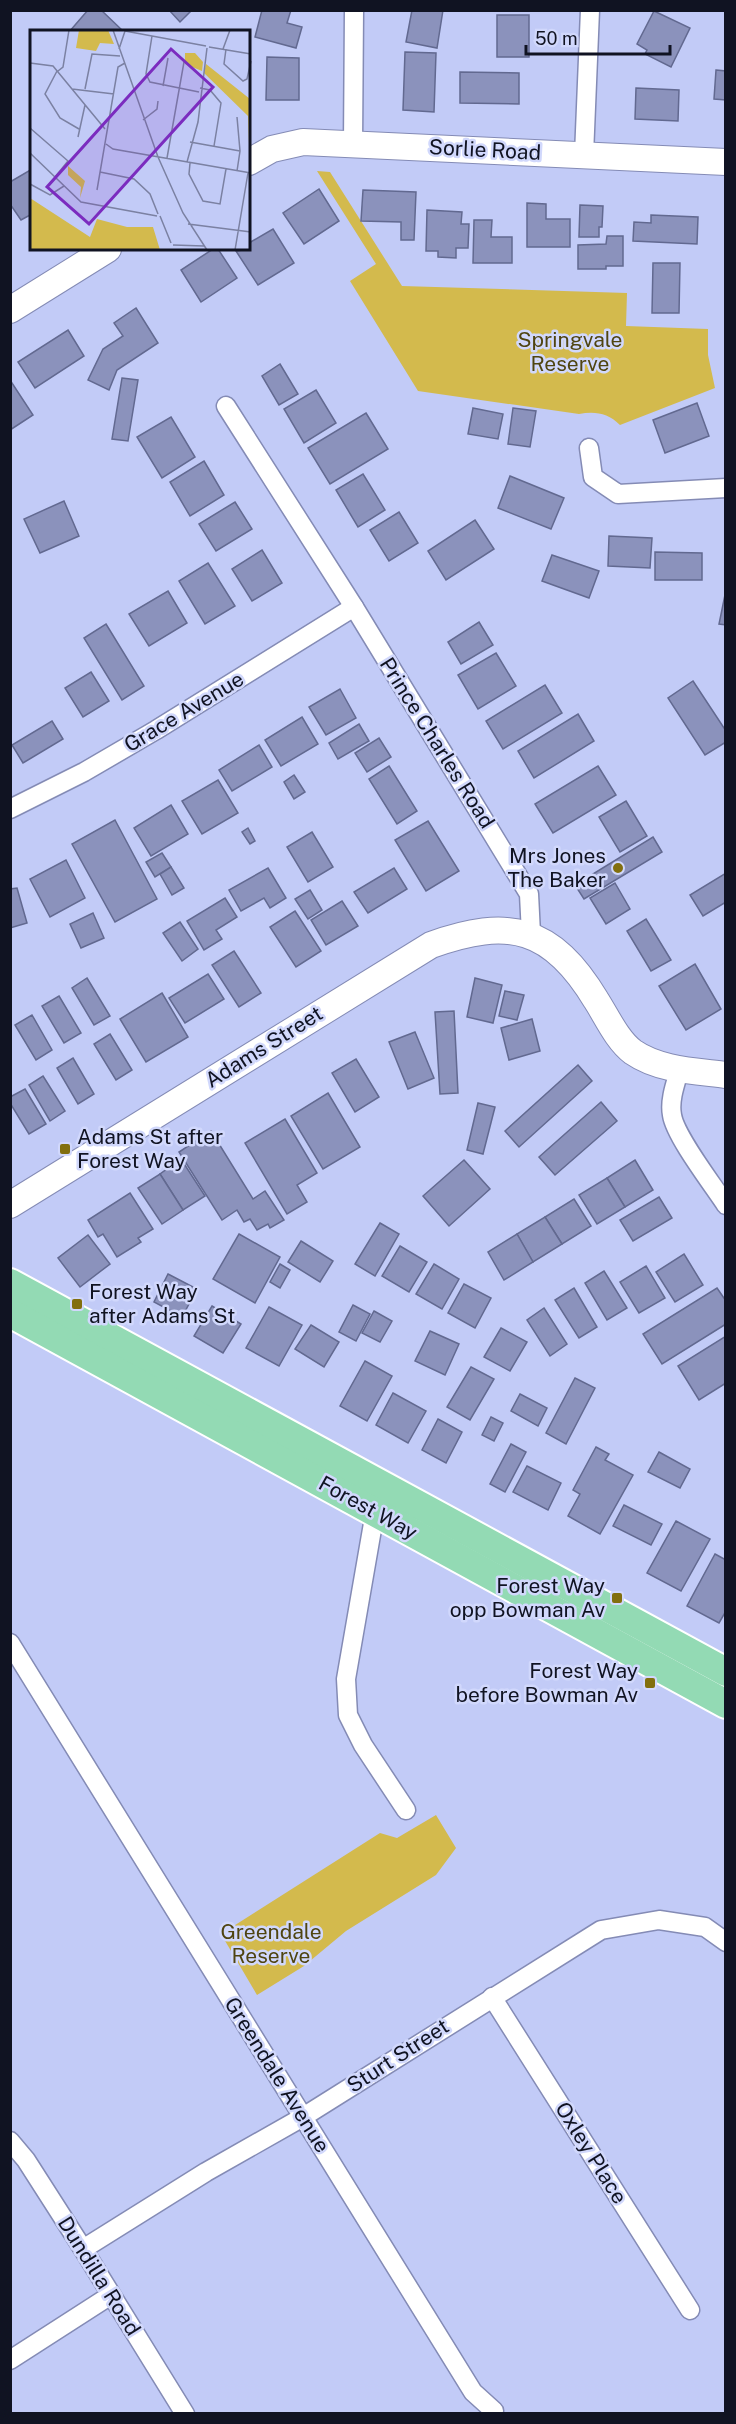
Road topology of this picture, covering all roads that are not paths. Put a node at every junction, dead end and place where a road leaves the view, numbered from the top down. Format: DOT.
graph roads {
  1 [pos="354,10"];
  2 [pos="590,10"];
  3 [pos="353,144"];
  4 [pos="584,155"];
  5 [pos="250,161"];
  6 [pos="726,162"];
  7 [pos="106,250"];
  8 [pos="10,310"];
  9 [pos="226,406"];
  10 [pos="589,448"];
  11 [pos="726,488"];
  12 [pos="354,607"];
  13 [pos="10,809"];
  14 [pos="531,934"];
  15 [pos="680,1068"];
  16 [pos="726,1075"];
  17 [pos="10,1205"];
  18 [pos="726,1205"];
  19 [pos="10,1283"];
  20 [pos="10,1313"];
  21 [pos="381,1499"];
  22 [pos="10,1643"];
  23 [pos="726,1672"];
  24 [pos="726,1704"];
  25 [pos="406,1810"];
  26 [pos="726,1942"];
  27 [pos="492,1997"];
  28 [pos="303,2117"];
  29 [pos="10,2141"];
  30 [pos="83,2249"];
  31 [pos="111,2295"];
  32 [pos="690,2310"];
  33 [pos="10,2360"];
  34 [pos="494,2411"];
  35 [pos="185,2414"];
  1 -- 3 [label="street"];
  2 -- 4 [label="street"];
  3 -- 4 [label="street, Sorlie Road"];
  3 -- 5 [label="street, Sorlie Road"];
  4 -- 6 [label="street, Sorlie Road"];
  7 -- 8 [label="street"];
  9 -- 12 [label="street, Prince Charles Road"];
  10 -- 11 [label="street"];
  12 -- 13 [label="street, Grace Avenue"];
  12 -- 14 [label="street, Prince Charles Road"];
  14 -- 15 [label="street"];
  14 -- 17 [label="street, Adams Street"];
  15 -- 16 [label="street"];
  15 -- 18 [label="street"];
  19 -- 21 [label="main road, Forest Way"];
  20 -- 21 [label="main road, Forest Way"];
  21 -- 23 [label="main road, Forest Way"];
  21 -- 24 [label="main road, Forest Way"];
  21 -- 25 [label="street"];
  22 -- 28 [label="street, Greendale Avenue"];
  26 -- 27 [label="street, Sturt Street"];
  27 -- 28 [label="street, Sturt Street"];
  27 -- 32 [label="street, Oxley Place"];
  28 -- 30 [label="street, Sturt Street"];
  28 -- 34 [label="street, Greendale Avenue"];
  29 -- 30 [label="street, Dundilla Road"];
  30 -- 31 [label="street, Dundilla Road"];
  31 -- 33 [label="street"];
  31 -- 35 [label="street, Dundilla Road"];
}
